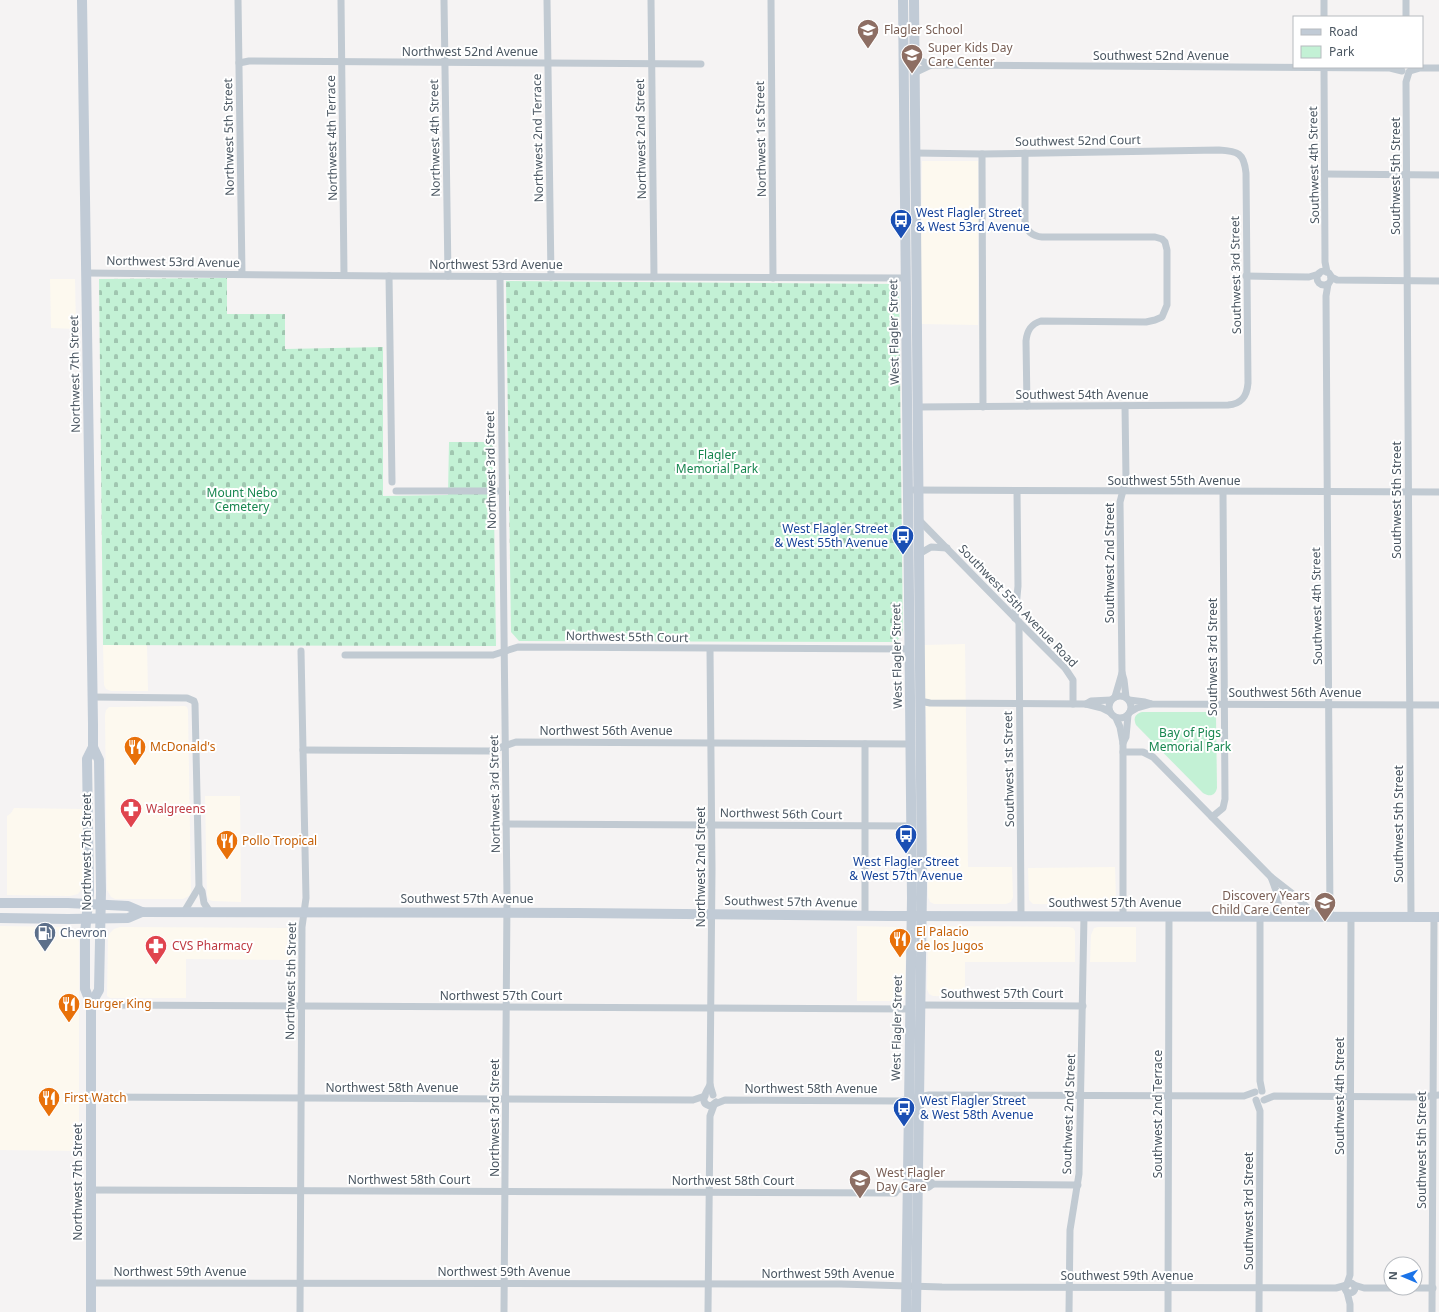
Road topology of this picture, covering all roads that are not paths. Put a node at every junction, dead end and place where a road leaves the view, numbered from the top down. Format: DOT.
graph roads {
  1 [pos="82,0"];
  2 [pos="238,0"];
  3 [pos="341,0"];
  4 [pos="444,0"];
  5 [pos="547,0"];
  6 [pos="651,0"];
  7 [pos="771,0"];
  8 [pos="904,0"];
  9 [pos="1324,0"];
  10 [pos="1406,0"];
  11 [pos="912,3"];
  12 [pos="1324,16"];
  13 [pos="1406,16"];
  14 [pos="914,58"];
  15 [pos="342,62"];
  16 [pos="239,63"];
  17 [pos="445,63"];
  18 [pos="548,63"];
  19 [pos="651,64"];
  20 [pos="701,64"];
  21 [pos="931,65"];
  22 [pos="1293,67"];
  23 [pos="1324,68"];
  24 [pos="1396,68"];
  25 [pos="1420,68"];
  26 [pos="1439,68"];
  27 [pos="1406,70"];
  28 [pos="914,73"];
  29 [pos="905,125"];
  30 [pos="915,153"];
  31 [pos="1025,153"];
  32 [pos="982,154"];
  33 [pos="1240,154"];
  34 [pos="1325,174"];
  35 [pos="1407,174"];
  36 [pos="1439,175"];
  37 [pos="87,273"];
  38 [pos="242,274"];
  39 [pos="344,275"];
  40 [pos="389,276"];
  41 [pos="448,276"];
  42 [pos="500,276"];
  43 [pos="551,276"];
  44 [pos="1246,276"];
  45 [pos="654,277"];
  46 [pos="911,277"];
  47 [pos="773,278"];
  48 [pos="1326,279"];
  49 [pos="1407,281"];
  50 [pos="1439,281"];
  51 [pos="912,364"];
  52 [pos="1245,397"];
  53 [pos="1027,406"];
  54 [pos="1125,406"];
  55 [pos="917,407"];
  56 [pos="983,407"];
  57 [pos="392,482"];
  58 [pos="913,490"];
  59 [pos="396,491"];
  60 [pos="502,491"];
  61 [pos="1017,491"];
  62 [pos="1123,492"];
  63 [pos="1223,492"];
  64 [pos="1327,492"];
  65 [pos="1408,492"];
  66 [pos="1439,492"];
  67 [pos="908,504"];
  68 [pos="918,518"];
  69 [pos="947,548"];
  70 [pos="919,554"];
  71 [pos="1017,620"];
  72 [pos="710,649"];
  73 [pos="910,649"];
  74 [pos="301,651"];
  75 [pos="504,652"];
  76 [pos="345,655"];
  77 [pos="1122,673"];
  78 [pos="910,684"];
  79 [pos="92,697"];
  80 [pos="1113,698"];
  81 [pos="1128,699"];
  82 [pos="920,701"];
  83 [pos="1019,703"];
  84 [pos="1073,704"];
  85 [pos="1086,704"];
  86 [pos="1152,704"];
  87 [pos="1224,704"];
  88 [pos="1329,704"];
  89 [pos="1409,705"];
  90 [pos="1439,705"];
  91 [pos="1110,712"];
  92 [pos="1129,713"];
  93 [pos="1116,718"];
  94 [pos="710,743"];
  95 [pos="1123,743"];
  96 [pos="865,744"];
  97 [pos="911,744"];
  98 [pos="505,746"];
  99 [pos="93,747"];
  100 [pos="303,750"];
  101 [pos="1123,752"];
  102 [pos="921,762"];
  103 [pos="1212,817"];
  104 [pos="506,824"];
  105 [pos="712,824"];
  106 [pos="866,826"];
  107 [pos="911,826"];
  108 [pos="1270,877"];
  109 [pos="199,887"];
  110 [pos="0,903"];
  111 [pos="88,904"];
  112 [pos="101,905"];
  113 [pos="142,912"];
  114 [pos="184,912"];
  115 [pos="210,912"];
  116 [pos="507,912"];
  117 [pos="304,913"];
  118 [pos="712,914"];
  119 [pos="917,915"];
  120 [pos="865,916"];
  121 [pos="1021,916"];
  122 [pos="1084,916"];
  123 [pos="1123,916"];
  124 [pos="1169,916"];
  125 [pos="1315,916"];
  126 [pos="1330,916"];
  127 [pos="1352,916"];
  128 [pos="1260,917"];
  129 [pos="1278,917"];
  130 [pos="1411,917"];
  131 [pos="1436,917"];
  132 [pos="0,918"];
  133 [pos="100,918"];
  134 [pos="87,919"];
  135 [pos="91,1004"];
  136 [pos="921,1005"];
  137 [pos="301,1006"];
  138 [pos="1083,1006"];
  139 [pos="506,1007"];
  140 [pos="711,1008"];
  141 [pos="911,1009"];
  142 [pos="710,1095"];
  143 [pos="1081,1095"];
  144 [pos="1169,1095"];
  145 [pos="1436,1095"];
  146 [pos="1260,1096"];
  147 [pos="1351,1096"];
  148 [pos="91,1097"];
  149 [pos="914,1098"];
  150 [pos="301,1099"];
  151 [pos="506,1099"];
  152 [pos="693,1100"];
  153 [pos="725,1100"];
  154 [pos="710,1105"];
  155 [pos="918,1178"];
  156 [pos="933,1184"];
  157 [pos="1078,1185"];
  158 [pos="908,1186"];
  159 [pos="90,1190"];
  160 [pos="918,1190"];
  161 [pos="301,1191"];
  162 [pos="505,1192"];
  163 [pos="709,1192"];
  164 [pos="895,1193"];
  165 [pos="908,1200"];
  166 [pos="1436,1268"];
  167 [pos="91,1282"];
  168 [pos="300,1283"];
  169 [pos="504,1284"];
  170 [pos="708,1284"];
  171 [pos="911,1286"];
  172 [pos="1070,1287"];
  173 [pos="1168,1287"];
  174 [pos="1259,1288"];
  175 [pos="1350,1288"];
  176 [pos="1433,1288"];
  177 [pos="91,1312"];
  178 [pos="300,1312"];
  179 [pos="504,1312"];
  180 [pos="708,1312"];
  181 [pos="906,1312"];
  182 [pos="916,1312"];
  183 [pos="1069,1312"];
  184 [pos="1168,1312"];
  185 [pos="1259,1312"];
  186 [pos="1350,1312"];
  187 [pos="1432,1312"];
  1 -- 37 [label="main road, Northwest 7th Street"];
  2 -- 16 [label="street, Northwest 5th Street"];
  3 -- 15 [label="street, Northwest 4th Terrace"];
  4 -- 17 [label="street, Northwest 4th Street"];
  5 -- 18 [label="street, Northwest 2nd Terrace"];
  6 -- 19 [label="street, Northwest 2nd Street"];
  7 -- 47 [label="street, Northwest 1st Street"];
  8 -- 29 [label="main road"];
  9 -- 12 [label="street"];
  10 -- 13 [label="street"];
  11 -- 14 [label="main road, West Flagler Street"];
  14 -- 21 [label="street, Southwest 52nd Avenue"];
  14 -- 28 [label="main road, West Flagler Street"];
  15 -- 16 [label="street, Northwest 52nd Avenue"];
  15 -- 17 [label="street, Northwest 52nd Avenue"];
  15 -- 39 [label="street, Northwest 4th Terrace"];
  16 -- 38 [label="street, Northwest 5th Street"];
  17 -- 18 [label="street, Northwest 52nd Avenue"];
  17 -- 41 [label="street, Northwest 4th Street"];
  18 -- 19 [label="street, Northwest 52nd Avenue"];
  18 -- 43 [label="street, Northwest 2nd Terrace"];
  19 -- 20 [label="street, Northwest 52nd Avenue"];
  19 -- 45 [label="street, Northwest 2nd Street"];
  21 -- 22 [label="street, Southwest 52nd Avenue"];
  21 -- 28 [label="street, Southwest 52nd Avenue"];
  23 -- 34 [label="street, Southwest 4th Street"];
  24 -- 27 [label="street, Southwest 52nd Avenue"];
  25 -- 26 [label="street"];
  25 -- 27 [label="street"];
  27 -- 35 [label="street, Southwest 5th Street"];
  28 -- 30 [label="main road, West Flagler Street"];
  29 -- 30 [label="main road"];
  29 -- 46 [label="main road"];
  30 -- 32 [label="street, Southwest 52nd Court"];
  30 -- 46 [label="main road, West Flagler Street"];
  31 -- 32 [label="street, Southwest 52nd Court"];
  31 -- 33 [label="street, Southwest 52nd Court"];
  31 -- 53 [label="street"];
  32 -- 56 [label="street"];
  33 -- 44 [label="street, Southwest 3rd Street"];
  34 -- 35 [label="street"];
  34 -- 48 [label="street, Southwest 4th Street"];
  35 -- 36 [label="street"];
  35 -- 49 [label="street, Southwest 5th Street"];
  37 -- 38 [label="street, Northwest 53rd Avenue"];
  37 -- 79 [label="main road, Northwest 7th Street"];
  38 -- 39 [label="street, Northwest 53rd Avenue"];
  39 -- 40 [label="street, Northwest 53rd Avenue"];
  40 -- 41 [label="street, Northwest 53rd Avenue"];
  40 -- 57 [label="street"];
  41 -- 42 [label="street, Northwest 53rd Avenue"];
  42 -- 43 [label="street, Northwest 53rd Avenue"];
  42 -- 60 [label="street, Northwest 3rd Street"];
  43 -- 45 [label="street, Northwest 53rd Avenue"];
  44 -- 48 [label="street"];
  44 -- 52 [label="street, Southwest 3rd Street"];
  45 -- 47 [label="street, Northwest 53rd Avenue"];
  46 -- 47 [label="street, Northwest 53rd Avenue"];
  46 -- 51 [label="main road, West Flagler Street"];
  46 -- 51 [label="main road, West Flagler Street"];
  48 -- 49 [label="street"];
  48 -- 64 [label="street, Southwest 4th Street"];
  49 -- 50 [label="street"];
  49 -- 65 [label="street, Southwest 5th Street"];
  51 -- 55 [label="main road, West Flagler Street"];
  51 -- 58 [label="main road, West Flagler Street"];
  52 -- 54 [label="street, Southwest 54th Avenue"];
  53 -- 54 [label="street, Southwest 54th Avenue"];
  53 -- 56 [label="street, Southwest 54th Avenue"];
  54 -- 62 [label="street, Southwest 2nd Street"];
  55 -- 56 [label="street, Southwest 54th Avenue"];
  55 -- 58 [label="main road, West Flagler Street"];
  58 -- 61 [label="street, Southwest 55th Avenue"];
  58 -- 67 [label="main road, West Flagler Street"];
  58 -- 68 [label="main road, West Flagler Street"];
  59 -- 60 [label="street"];
  60 -- 75 [label="street, Northwest 3rd Street"];
  61 -- 62 [label="street, Southwest 55th Avenue"];
  61 -- 71 [label="street, Southwest 1st Street"];
  62 -- 63 [label="street, Southwest 55th Avenue"];
  62 -- 77 [label="street, Southwest 2nd Street"];
  63 -- 64 [label="street, Southwest 55th Avenue"];
  63 -- 87 [label="street, Southwest 3rd Street"];
  64 -- 65 [label="street, Southwest 55th Avenue"];
  64 -- 88 [label="street, Southwest 4th Street"];
  65 -- 66 [label="street, Southwest 55th Avenue"];
  65 -- 89 [label="street, Southwest 5th Street"];
  67 -- 68 [label="main road"];
  67 -- 73 [label="main road, West Flagler Street"];
  68 -- 69 [label="street, Southwest 55th Avenue Road"];
  68 -- 70 [label="main road, West Flagler Street"];
  69 -- 70 [label="street, Southwest 55th Avenue Road"];
  69 -- 71 [label="street, Southwest 55th Avenue Road"];
  70 -- 82 [label="main road, West Flagler Street"];
  71 -- 83 [label="street, Southwest 1st Street"];
  71 -- 84 [label="street, Southwest 55th Avenue Road"];
  72 -- 73 [label="street, Northwest 55th Court"];
  72 -- 75 [label="street, Northwest 55th Court"];
  72 -- 94 [label="street, Northwest 2nd Street"];
  73 -- 78 [label="main road, West Flagler Street"];
  74 -- 100 [label="street, Northwest 5th Street"];
  75 -- 76 [label="street, Northwest 55th Court"];
  75 -- 98 [label="street, Northwest 3rd Street"];
  77 -- 80 [label="street, Southwest 2nd Street"];
  77 -- 81 [label="street, Southwest 2nd Street"];
  78 -- 82 [label="main road"];
  78 -- 97 [label="main road, West Flagler Street"];
  79 -- 99 [label="main road, Northwest 7th Street"];
  79 -- 109 [label="street"];
  80 -- 81 [label="street"];
  80 -- 85 [label="street"];
  80 -- 91 [label="street"];
  81 -- 86 [label="street, Southwest 56th Avenue"];
  81 -- 92 [label="street"];
  82 -- 83 [label="street"];
  82 -- 102 [label="main road, West Flagler Street"];
  83 -- 84 [label="street"];
  83 -- 121 [label="street, Southwest 1st Street"];
  84 -- 85 [label="street"];
  85 -- 91 [label="street"];
  86 -- 87 [label="street, Southwest 56th Avenue"];
  86 -- 92 [label="street, Southwest 56th Avenue"];
  87 -- 88 [label="street, Southwest 56th Avenue"];
  87 -- 103 [label="street, Southwest 3rd Street"];
  88 -- 89 [label="street, Southwest 56th Avenue"];
  88 -- 126 [label="street, Southwest 4th Street"];
  89 -- 90 [label="street, Southwest 56th Avenue"];
  89 -- 130 [label="street, Southwest 5th Street"];
  91 -- 93 [label="street"];
  92 -- 93 [label="street"];
  92 -- 95 [label="street"];
  93 -- 95 [label="street"];
  94 -- 96 [label="street, Northwest 56th Avenue"];
  94 -- 98 [label="street, Northwest 56th Avenue"];
  94 -- 105 [label="street, Northwest 2nd Street"];
  95 -- 101 [label="street"];
  96 -- 97 [label="street, Northwest 56th Avenue"];
  96 -- 106 [label="street"];
  97 -- 102 [label="main road"];
  97 -- 107 [label="main road, West Flagler Street"];
  98 -- 100 [label="street, Northwest 56th Avenue"];
  98 -- 104 [label="street, Northwest 3rd Street"];
  99 -- 111 [label="main road, Northwest 7th Street"];
  99 -- 112 [label="main road, Northwest 7th Street"];
  100 -- 117 [label="street, Northwest 5th Street"];
  101 -- 103 [label="street"];
  101 -- 123 [label="street"];
  102 -- 119 [label="main road, West Flagler Street"];
  103 -- 108 [label="street"];
  104 -- 105 [label="street, Northwest 56th Court"];
  104 -- 116 [label="street, Northwest 3rd Street"];
  105 -- 106 [label="street, Northwest 56th Court"];
  105 -- 118 [label="street, Northwest 2nd Street"];
  106 -- 107 [label="street, Northwest 56th Court"];
  106 -- 120 [label="street"];
  107 -- 119 [label="main road, West Flagler Street"];
  108 -- 125 [label="street"];
  108 -- 129 [label="street"];
  109 -- 114 [label="street"];
  109 -- 115 [label="street"];
  110 -- 111 [label="main road"];
  111 -- 112 [label="main road"];
  111 -- 134 [label="main road, Northwest 7th Street"];
  112 -- 113 [label="main road"];
  112 -- 133 [label="main road, Northwest 7th Street"];
  113 -- 114 [label="main road, Southwest 57th Avenue"];
  113 -- 133 [label="main road"];
  114 -- 115 [label="main road, Southwest 57th Avenue"];
  115 -- 117 [label="main road, Southwest 57th Avenue"];
  116 -- 117 [label="main road, Southwest 57th Avenue"];
  116 -- 118 [label="main road, Southwest 57th Avenue"];
  116 -- 139 [label="street, Northwest 3rd Street"];
  117 -- 137 [label="street, Northwest 5th Street"];
  118 -- 120 [label="main road, Southwest 57th Avenue"];
  118 -- 140 [label="street, Northwest 2nd Street"];
  119 -- 120 [label="main road, Southwest 57th Avenue"];
  119 -- 121 [label="main road, Southwest 57th Avenue"];
  119 -- 136 [label="main road, West Flagler Street"];
  119 -- 141 [label="main road, West Flagler Street"];
  121 -- 122 [label="main road, Southwest 57th Avenue"];
  122 -- 123 [label="main road, Southwest 57th Avenue"];
  122 -- 138 [label="street, Southwest 2nd Street"];
  123 -- 124 [label="main road, Southwest 57th Avenue"];
  124 -- 128 [label="main road, Southwest 57th Avenue"];
  124 -- 144 [label="street, Southwest 2nd Terrace"];
  125 -- 126 [label="main road, Southwest 57th Avenue"];
  125 -- 129 [label="main road, Southwest 57th Avenue"];
  126 -- 127 [label="main road, Southwest 57th Avenue"];
  127 -- 130 [label="main road, Southwest 57th Avenue"];
  127 -- 147 [label="street, Southwest 4th Street"];
  128 -- 129 [label="main road, Southwest 57th Avenue"];
  128 -- 146 [label="street, Southwest 3rd Street"];
  130 -- 131 [label="main road, Southwest 57th Avenue"];
  131 -- 145 [label="street, Southwest 5th Street"];
  132 -- 134 [label="main road"];
  133 -- 134 [label="main road"];
  133 -- 135 [label="main road, Northwest 7th Street"];
  134 -- 135 [label="main road, Northwest 7th Street"];
  135 -- 137 [label="street, Northwest 57th Court"];
  135 -- 148 [label="main road, Northwest 7th Street"];
  136 -- 138 [label="street, Southwest 57th Court"];
  136 -- 149 [label="main road, West Flagler Street"];
  137 -- 139 [label="street, Northwest 57th Court"];
  137 -- 150 [label="street, Northwest 5th Street"];
  138 -- 143 [label="street, Southwest 2nd Street"];
  139 -- 140 [label="street, Northwest 57th Court"];
  139 -- 151 [label="street, Northwest 3rd Street"];
  140 -- 141 [label="street, Northwest 57th Court"];
  140 -- 142 [label="street, Northwest 2nd Street"];
  141 -- 149 [label="main road, West Flagler Street"];
  142 -- 152 [label="street, Northwest 58th Avenue"];
  142 -- 153 [label="street, Northwest 58th Avenue"];
  142 -- 154 [label="street, Northwest 2nd Street"];
  142 -- 154 [label="street, Northwest 2nd Street"];
  143 -- 144 [label="street, Northwest 58th Avenue"];
  143 -- 149 [label="street, Northwest 58th Avenue"];
  143 -- 157 [label="street, Southwest 2nd Street"];
  144 -- 146 [label="street, Northwest 58th Avenue"];
  144 -- 173 [label="street, Southwest 2nd Terrace"];
  145 -- 147 [label="street"];
  145 -- 166 [label="street, Southwest 5th Street"];
  146 -- 147 [label="street, Northwest 58th Avenue"];
  146 -- 174 [label="street, Southwest 3rd Street"];
  147 -- 175 [label="street, Southwest 4th Street"];
  148 -- 150 [label="street, Northwest 58th Avenue"];
  148 -- 159 [label="main road, Northwest 7th Street"];
  149 -- 153 [label="street, Northwest 58th Avenue"];
  149 -- 155 [label="main road, West Flagler Street"];
  149 -- 158 [label="main road, West Flagler Street"];
  150 -- 151 [label="street, Northwest 58th Avenue"];
  150 -- 161 [label="street, Northwest 5th Street"];
  151 -- 152 [label="street, Northwest 58th Avenue"];
  151 -- 162 [label="street, Northwest 3rd Street"];
  152 -- 154 [label="street, Northwest 58th Avenue"];
  153 -- 154 [label="street, Northwest 58th Avenue"];
  154 -- 163 [label="street, Northwest 2nd Street"];
  155 -- 156 [label="street"];
  155 -- 160 [label="main road, West Flagler Street"];
  156 -- 157 [label="street"];
  156 -- 160 [label="street"];
  157 -- 172 [label="street, Southwest 2nd Street"];
  158 -- 164 [label="street, Northwest 58th Court"];
  158 -- 165 [label="main road, West Flagler Street"];
  159 -- 161 [label="street, Northwest 58th Court"];
  159 -- 167 [label="main road, Northwest 7th Street"];
  160 -- 171 [label="main road, West Flagler Street"];
  161 -- 162 [label="street, Northwest 58th Court"];
  161 -- 168 [label="street, Northwest 5th Street"];
  162 -- 163 [label="street, Northwest 58th Court"];
  162 -- 169 [label="street, Northwest 3rd Street"];
  163 -- 164 [label="street, Northwest 58th Court"];
  163 -- 170 [label="street, Northwest 2nd Street"];
  164 -- 165 [label="street, Northwest 58th Court"];
  165 -- 171 [label="main road, West Flagler Street"];
  166 -- 176 [label="street, Southwest 5th Street"];
  167 -- 168 [label="street, Northwest 59th Avenue"];
  167 -- 177 [label="main road, Northwest 7th Street"];
  168 -- 169 [label="street, Northwest 59th Avenue"];
  168 -- 178 [label="street, Northwest 5th Street"];
  169 -- 170 [label="street, Northwest 59th Avenue"];
  169 -- 179 [label="street, Northwest 3rd Street"];
  170 -- 171 [label="street, Northwest 59th Avenue"];
  170 -- 180 [label="street, Northwest 2nd Street"];
  171 -- 172 [label="street, Southwest 59th Avenue"];
  171 -- 181 [label="main road, West Flagler Street"];
  171 -- 182 [label="main road, West Flagler Street"];
  172 -- 173 [label="street, Southwest 59th Avenue"];
  172 -- 183 [label="street, Southwest 2nd Street"];
  173 -- 174 [label="street, Southwest 59th Avenue"];
  173 -- 184 [label="street, Southwest 2nd Terrace"];
  174 -- 175 [label="street, Southwest 59th Avenue"];
  174 -- 185 [label="street, Southwest 3rd Street"];
  175 -- 176 [label="street, Southwest 59th Avenue"];
  175 -- 186 [label="street, Southwest 4th Street"];
  176 -- 187 [label="street, Southwest 5th Street"];
}
